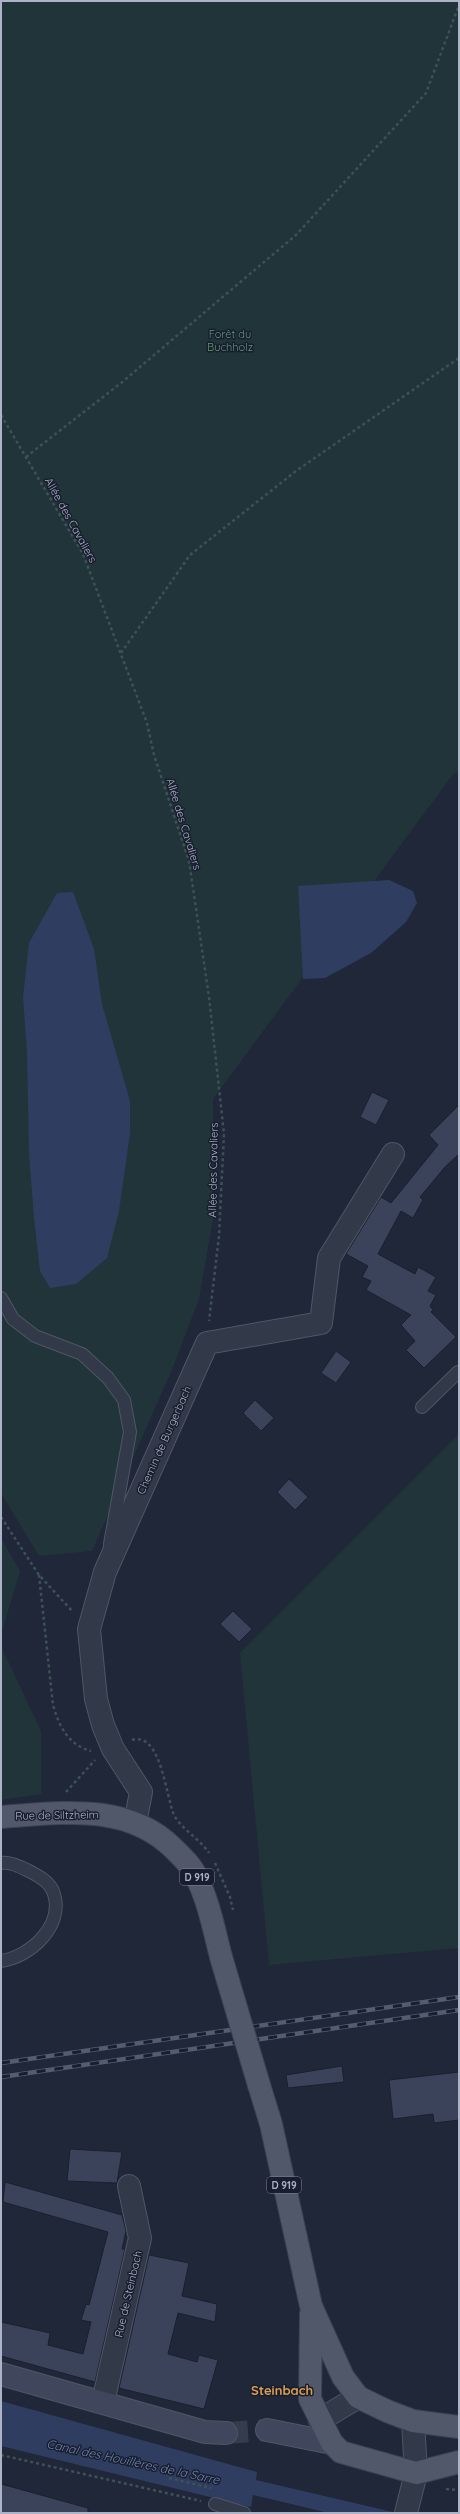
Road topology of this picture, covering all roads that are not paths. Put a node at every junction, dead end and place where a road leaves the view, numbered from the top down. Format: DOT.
graph roads {
  1 [pos="393,1154"];
  2 [pos="1,1298"];
  3 [pos="458,1372"];
  4 [pos="422,1407"];
  5 [pos="104,1572"];
  6 [pos="1,1817"];
  7 [pos="135,1823"];
  8 [pos="1,1863"];
  9 [pos="1,1961"];
  10 [pos="129,2186"];
  11 [pos="312,2306"];
  12 [pos="1,2374"];
  13 [pos="358,2397"];
  14 [pos="103,2402"];
  15 [pos="320,2420"];
  16 [pos="413,2421"];
  17 [pos="459,2427"];
  18 [pos="226,2433"];
  19 [pos="332,2443"];
  20 [pos="459,2462"];
  21 [pos="411,2494"];
  22 [pos="215,2504"];
  23 [pos="244,2513"];
  1 -- 5 [label="street, Chemin de Burgerbach"];
  2 -- 5 [label="lane"];
  3 -- 4 [label="lane"];
  5 -- 7 [label="street, Chemin de Burgerbach"];
  6 -- 7 [label="main road, Rue de Siltzheim / D 919"];
  7 -- 11 [label="main road, D 919, bridge"];
  8 -- 9 [label="lane"];
  10 -- 14 [label="street, Rue de Steinbach"];
  11 -- 13 [label="main road, D 919"];
  11 -- 15 [label="main road, D 919"];
  12 -- 14 [label="street"];
  13 -- 15 [label="street"];
  13 -- 16 [label="main road"];
  14 -- 18 [label="street"];
  15 -- 19 [label="main road"];
  15 -- 19 [label="street"];
  16 -- 17 [label="main road"];
  16 -- 21 [label="street"];
  19 -- 21 [label="main road"];
  20 -- 21 [label="main road"];
  22 -- 23 [label="lane"];
}
